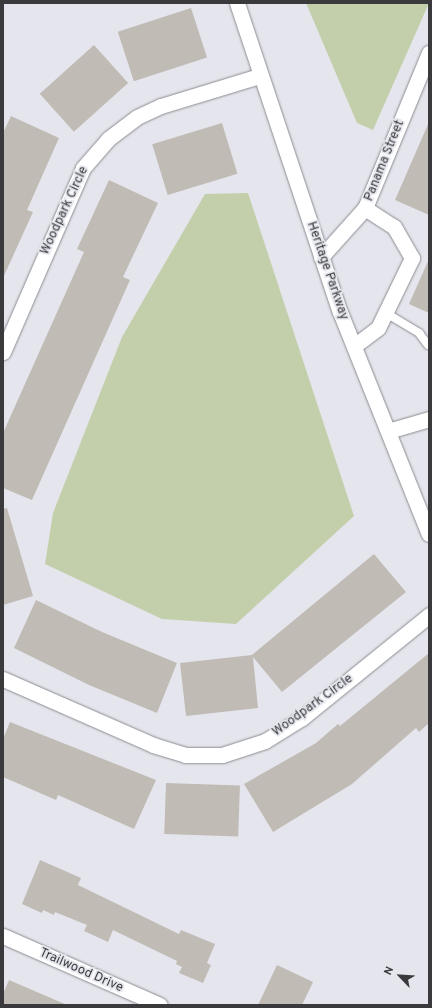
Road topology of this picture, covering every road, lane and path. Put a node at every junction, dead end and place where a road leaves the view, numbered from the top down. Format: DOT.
graph roads {
  1 [pos="237,3"];
  2 [pos="429,52"];
  3 [pos="259,76"];
  4 [pos="365,208"];
  5 [pos="321,257"];
  6 [pos="386,313"];
  7 [pos="428,345"];
  8 [pos="354,346"];
  9 [pos="3,352"];
  10 [pos="429,419"];
  11 [pos="388,431"];
  12 [pos="429,534"];
  13 [pos="429,615"];
  14 [pos="3,679"];
  15 [pos="3,936"];
  16 [pos="160,1005"];
  1 -- 3 [label="street, Heritage Parkway"];
  2 -- 4 [label="street, Panama Street"];
  3 -- 5 [label="street, Heritage Parkway"];
  3 -- 9 [label="street, Woodpark Circle"];
  4 -- 5 [label="street, Panama Street"];
  4 -- 6 [label="street"];
  5 -- 8 [label="street, Heritage Parkway"];
  6 -- 7 [label="lane"];
  6 -- 8 [label="street"];
  8 -- 11 [label="street, Heritage Parkway"];
  10 -- 11 [label="street"];
  11 -- 12 [label="street, Heritage Parkway"];
  13 -- 14 [label="street, Woodpark Circle"];
  15 -- 16 [label="street, Trailwood Drive"];
}
